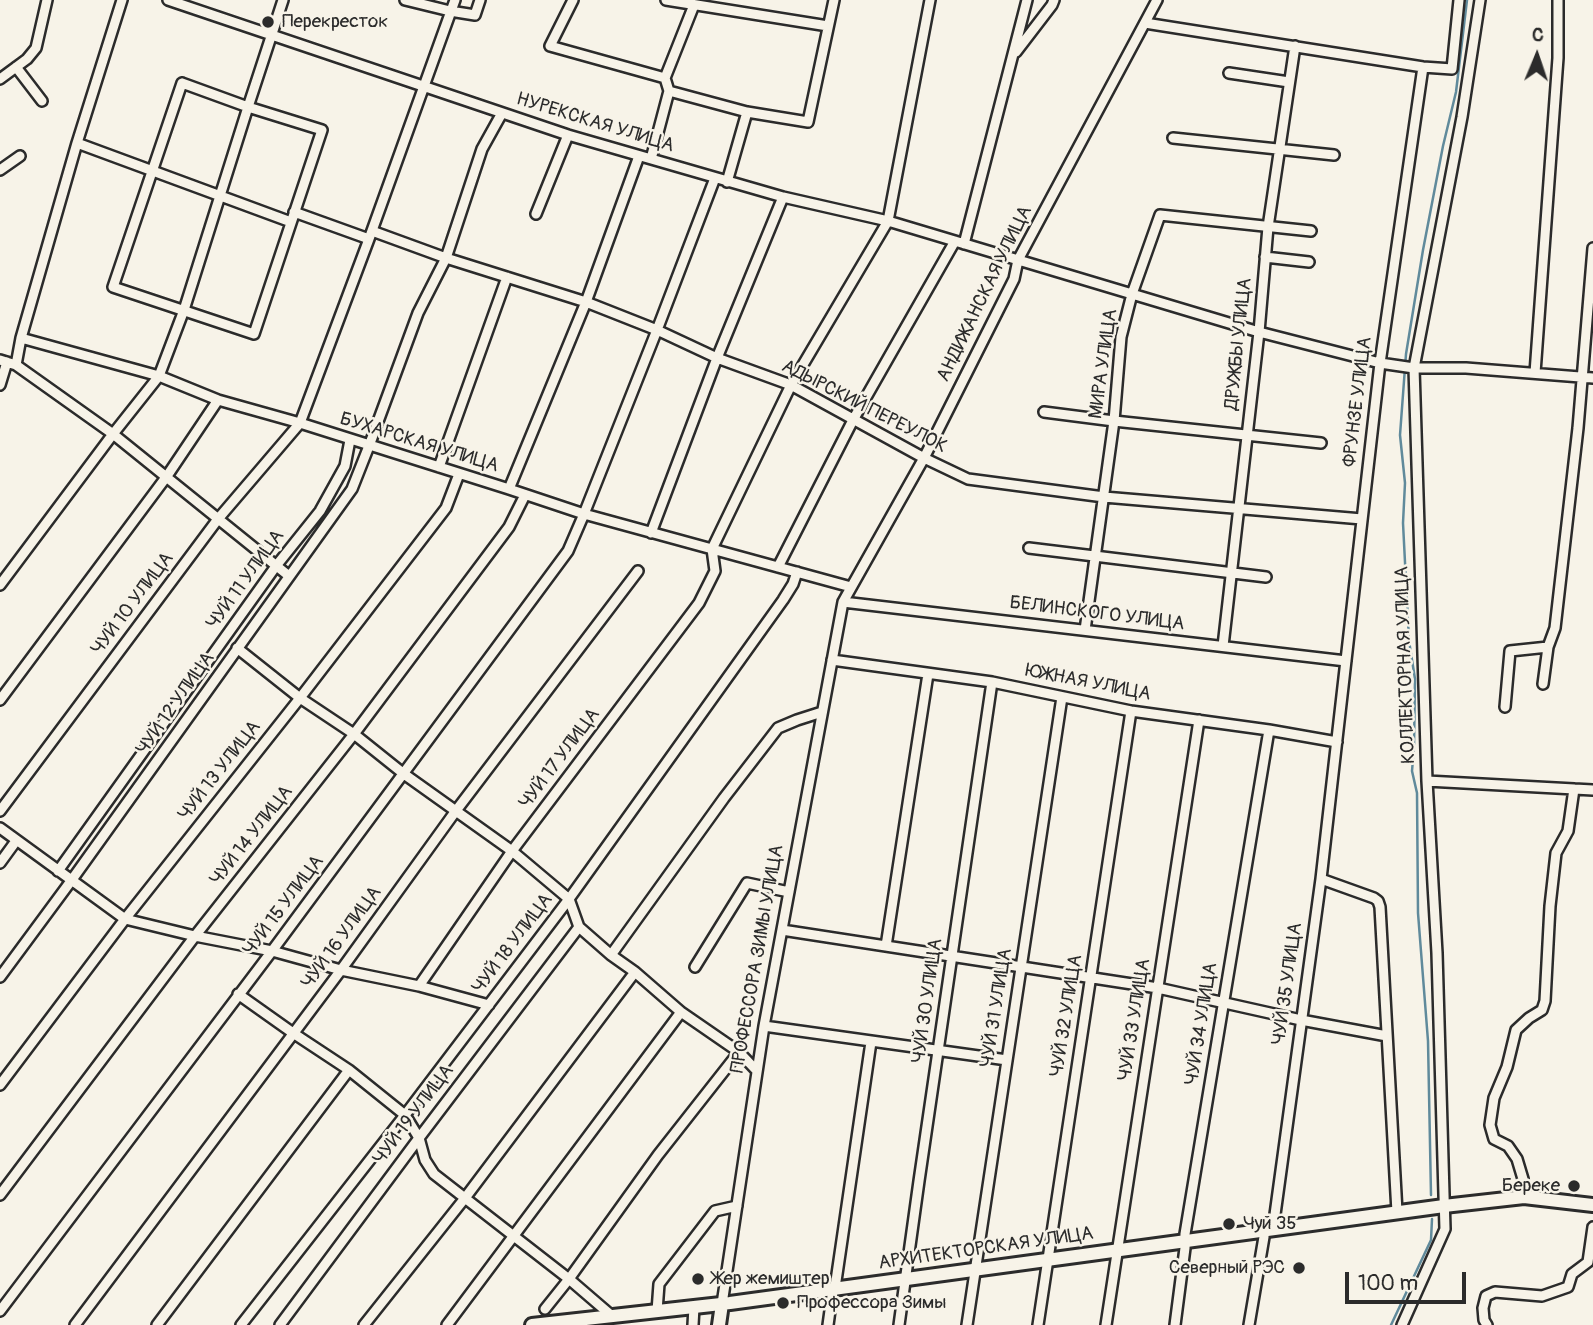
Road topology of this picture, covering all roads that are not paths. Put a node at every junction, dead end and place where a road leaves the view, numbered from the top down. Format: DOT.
graph roads {
  1 [pos="47,0"];
  2 [pos="122,0"];
  3 [pos="169,0"];
  4 [pos="283,0"];
  5 [pos="405,0"];
  6 [pos="455,0"];
  7 [pos="480,0"];
  8 [pos="573,0"];
  9 [pos="666,0"];
  10 [pos="834,0"];
  11 [pos="930,0"];
  12 [pos="1027,0"];
  13 [pos="1054,0"];
  14 [pos="1157,0"];
  15 [pos="1459,0"];
  16 [pos="1480,0"];
  17 [pos="1558,0"];
  18 [pos="694,5"];
  19 [pos="450,11"];
  20 [pos="1145,23"];
  21 [pos="828,26"];
  22 [pos="271,36"];
  23 [pos="1295,46"];
  24 [pos="1012,57"];
  25 [pos="16,67"];
  26 [pos="1423,67"];
  27 [pos="1229,73"];
  28 [pos="665,78"];
  29 [pos="0,79"];
  30 [pos="1289,82"];
  31 [pos="423,87"];
  32 [pos="669,91"];
  33 [pos="42,101"];
  34 [pos="248,107"];
  35 [pos="747,112"];
  36 [pos="502,113"];
  37 [pos="568,135"];
  38 [pos="1172,138"];
  39 [pos="77,143"];
  40 [pos="1280,149"];
  41 [pos="1334,155"];
  42 [pos="20,156"];
  43 [pos="639,156"];
  44 [pos="651,159"];
  45 [pos="0,170"];
  46 [pos="152,170"];
  47 [pos="715,178"];
  48 [pos="727,182"];
  49 [pos="220,196"];
  50 [pos="783,197"];
  51 [pos="295,212"];
  52 [pos="536,214"];
  53 [pos="888,221"];
  54 [pos="291,222"];
  55 [pos="1268,227"];
  56 [pos="1311,231"];
  57 [pos="370,235"];
  58 [pos="959,243"];
  59 [pos="1593,248"];
  60 [pos="1265,257"];
  61 [pos="446,258"];
  62 [pos="1018,260"];
  63 [pos="1309,262"];
  64 [pos="507,277"];
  65 [pos="1132,294"];
  66 [pos="586,302"];
  67 [pos="184,310"];
  68 [pos="657,330"];
  69 [pos="1259,332"];
  70 [pos="21,338"];
  71 [pos="717,358"];
  72 [pos="8,362"];
  73 [pos="1380,363"];
  74 [pos="1414,368"];
  75 [pos="1535,373"];
  76 [pos="159,376"];
  77 [pos="1581,377"];
  78 [pos="1593,378"];
  79 [pos="0,385"];
  80 [pos="791,386"];
  81 [pos="218,400"];
  82 [pos="1044,412"];
  83 [pos="853,420"];
  84 [pos="1114,421"];
  85 [pos="300,424"];
  86 [pos="113,434"];
  87 [pos="1247,434"];
  88 [pos="350,440"];
  89 [pos="1321,443"];
  90 [pos="369,446"];
  91 [pos="924,458"];
  92 [pos="439,467"];
  93 [pos="459,474"];
  94 [pos="167,476"];
  95 [pos="509,489"];
  96 [pos="525,495"];
  97 [pos="1104,497"];
  98 [pos="1238,509"];
  99 [pos="584,514"];
  100 [pos="218,519"];
  101 [pos="1362,519"];
  102 [pos="651,533"];
  103 [pos="1028,548"];
  104 [pos="712,549"];
  105 [pos="1095,556"];
  106 [pos="276,566"];
  107 [pos="778,567"];
  108 [pos="638,571"];
  109 [pos="797,572"];
  110 [pos="1231,573"];
  111 [pos="289,576"];
  112 [pos="1266,578"];
  113 [pos="0,585"];
  114 [pos="851,587"];
  115 [pos="843,602"];
  116 [pos="1085,630"];
  117 [pos="1223,646"];
  118 [pos="1548,647"];
  119 [pos="237,648"];
  120 [pos="832,660"];
  121 [pos="1346,661"];
  122 [pos="928,674"];
  123 [pos="992,682"];
  124 [pos="1543,684"];
  125 [pos="1062,696"];
  126 [pos="300,698"];
  127 [pos="0,700"];
  128 [pos="1505,707"];
  129 [pos="1131,711"];
  130 [pos="822,712"];
  131 [pos="1199,720"];
  132 [pos="1269,730"];
  133 [pos="354,734"];
  134 [pos="1337,743"];
  135 [pos="404,774"];
  136 [pos="1427,781"];
  137 [pos="1574,789"];
  138 [pos="1593,790"];
  139 [pos="0,811"];
  140 [pos="455,811"];
  141 [pos="0,828"];
  142 [pos="16,841"];
  143 [pos="512,851"];
  144 [pos="0,863"];
  145 [pos="58,871"];
  146 [pos="1321,878"];
  147 [pos="71,881"];
  148 [pos="789,892"];
  149 [pos="569,898"];
  150 [pos="125,919"];
  151 [pos="579,927"];
  152 [pos="782,930"];
  153 [pos="195,936"];
  154 [pos="886,946"];
  155 [pos="272,951"];
  156 [pos="611,955"];
  157 [pos="952,956"];
  158 [pos="695,967"];
  159 [pos="1021,967"];
  160 [pos="341,970"];
  161 [pos="635,972"];
  162 [pos="0,977"];
  163 [pos="1091,977"];
  164 [pos="419,986"];
  165 [pos="1158,988"];
  166 [pos="238,994"];
  167 [pos="1223,1002"];
  168 [pos="489,1005"];
  169 [pos="681,1012"];
  170 [pos="1301,1020"];
  171 [pos="764,1027"];
  172 [pos="293,1033"];
  173 [pos="1387,1037"];
  174 [pos="871,1042"];
  175 [pos="939,1049"];
  176 [pos="739,1052"];
  177 [pos="1007,1059"];
  178 [pos="349,1070"];
  179 [pos="757,1071"];
  180 [pos="0,1085"];
  181 [pos="405,1115"];
  182 [pos="419,1138"];
  183 [pos="0,1195"];
  184 [pos="1524,1197"];
  185 [pos="465,1198"];
  186 [pos="1593,1205"];
  187 [pos="737,1206"];
  188 [pos="1444,1206"];
  189 [pos="1397,1212"];
  190 [pos="1593,1227"];
  191 [pos="1269,1230"];
  192 [pos="514,1236"];
  193 [pos="1185,1241"];
  194 [pos="1118,1250"];
  195 [pos="1048,1259"];
  196 [pos="975,1269"];
  197 [pos="569,1279"];
  198 [pos="906,1279"];
  199 [pos="833,1289"];
  200 [pos="722,1304"];
  201 [pos="694,1307"];
  202 [pos="545,1309"];
  203 [pos="0,1311"];
  204 [pos="657,1311"];
  205 [pos="616,1319"];
  206 [pos="75,1325"];
  207 [pos="157,1325"];
  208 [pos="241,1325"];
  209 [pos="280,1325"];
  210 [pos="364,1325"];
  211 [pos="447,1325"];
  212 [pos="532,1325"];
  213 [pos="693,1325"];
  214 [pos="719,1325"];
  215 [pos="828,1325"];
  216 [pos="899,1325"];
  217 [pos="967,1325"];
  218 [pos="1038,1325"];
  219 [pos="1106,1325"];
  220 [pos="1175,1325"];
  221 [pos="1250,1325"];
  222 [pos="1402,1325"];
  223 [pos="1487,1325"];
  1 -- 25 [label="street"];
  2 -- 39 [label="street"];
  3 -- 22 [label="street, НУРЕКСКАЯ УЛИЦА"];
  4 -- 22 [label="street"];
  5 -- 19 [label="street"];
  6 -- 19 [label="street"];
  7 -- 19 [label="street"];
  8 -- 28 [label="street"];
  9 -- 18 [label="street"];
  10 -- 21 [label="street"];
  11 -- 53 [label="street"];
  12 -- 24 [label="street"];
  13 -- 24 [label="street"];
  14 -- 20 [label="street, АНДИЖАНСКАЯ УЛИЦА"];
  15 -- 26 [label="street"];
  16 -- 74 [label="street, КОЛЛЕКТОРНАЯ УЛИЦА"];
  17 -- 75 [label="street"];
  18 -- 21 [label="street"];
  18 -- 28 [label="street"];
  19 -- 31 [label="street"];
  20 -- 23 [label="street"];
  20 -- 62 [label="street, АНДИЖАНСКАЯ УЛИЦА"];
  21 -- 35 [label="street"];
  22 -- 31 [label="street, НУРЕКСКАЯ УЛИЦА"];
  22 -- 34 [label="street"];
  23 -- 26 [label="street"];
  23 -- 30 [label="street, ДРУЖБЫ УЛИЦА"];
  24 -- 58 [label="street"];
  25 -- 29 [label="street"];
  25 -- 33 [label="street"];
  26 -- 73 [label="street, ФРУНЗЕ УЛИЦА"];
  27 -- 30 [label="street"];
  28 -- 32 [label="street"];
  30 -- 40 [label="street, ДРУЖБЫ УЛИЦА"];
  31 -- 36 [label="street, НУРЕКСКАЯ УЛИЦА"];
  31 -- 57 [label="street"];
  32 -- 35 [label="street"];
  32 -- 44 [label="street"];
  34 -- 46 [label="street"];
  34 -- 49 [label="street"];
  34 -- 51 [label="street"];
  35 -- 48 [label="street"];
  36 -- 37 [label="street, НУРЕКСКАЯ УЛИЦА"];
  36 -- 61 [label="street, ЧУЙ 12 УЛИЦА"];
  37 -- 43 [label="street, НУРЕКСКАЯ УЛИЦА"];
  37 -- 52 [label="street"];
  38 -- 40 [label="street"];
  39 -- 46 [label="street"];
  39 -- 70 [label="street"];
  40 -- 41 [label="street"];
  40 -- 55 [label="street, ДРУЖБЫ УЛИЦА"];
  42 -- 45 [label="street"];
  43 -- 44 [label="street, НУРЕКСКАЯ УЛИЦА"];
  43 -- 66 [label="street"];
  44 -- 47 [label="street, НУРЕКСКАЯ УЛИЦА"];
  46 -- 49 [label="street"];
  46 -- 67 [label="street"];
  47 -- 48 [label="street, НУРЕКСКАЯ УЛИЦА"];
  47 -- 68 [label="street, ЧУЙ 15 УЛИЦА"];
  48 -- 50 [label="street, НУРЕКСКАЯ УЛИЦА"];
  49 -- 54 [label="street"];
  49 -- 67 [label="street"];
  50 -- 53 [label="street, НУРЕКСКАЯ УЛИЦА"];
  50 -- 71 [label="street"];
  51 -- 54 [label="street"];
  51 -- 57 [label="street, АДЫРСКИЙ ПЕРЕУЛОК"];
  53 -- 58 [label="street, НУРЕКСКАЯ УЛИЦА"];
  53 -- 80 [label="street"];
  54 -- 67 [label="street"];
  55 -- 56 [label="street, МИРА УЛИЦА"];
  55 -- 60 [label="street, ДРУЖБЫ УЛИЦА"];
  55 -- 65 [label="street, МИРА УЛИЦА"];
  57 -- 61 [label="street, АДЫРСКИЙ ПЕРЕУЛОК"];
  57 -- 85 [label="street"];
  58 -- 62 [label="street, НУРЕКСКАЯ УЛИЦА"];
  58 -- 83 [label="street"];
  59 -- 77 [label="street"];
  60 -- 63 [label="street"];
  60 -- 69 [label="street, ДРУЖБЫ УЛИЦА"];
  61 -- 64 [label="street, АДЫРСКИЙ ПЕРЕУЛОК"];
  61 -- 90 [label="street, ЧУЙ 12 УЛИЦА"];
  62 -- 65 [label="street, НУРЕКСКАЯ УЛИЦА"];
  62 -- 91 [label="street, АНДИЖАНСКАЯ УЛИЦА"];
  64 -- 66 [label="street, АДЫРСКИЙ ПЕРЕУЛОК"];
  64 -- 92 [label="street"];
  65 -- 69 [label="street, НУРЕКСКАЯ УЛИЦА"];
  65 -- 84 [label="street, МИРА УЛИЦА"];
  66 -- 68 [label="street, АДЫРСКИЙ ПЕРЕУЛОК"];
  66 -- 95 [label="street"];
  67 -- 76 [label="street"];
  68 -- 71 [label="street, АДЫРСКИЙ ПЕРЕУЛОК"];
  68 -- 99 [label="street, ЧУЙ 15 УЛИЦА"];
  69 -- 73 [label="street, НУРЕКСКАЯ УЛИЦА"];
  69 -- 87 [label="street, ДРУЖБЫ УЛИЦА"];
  70 -- 72 [label="street"];
  70 -- 76 [label="street, БУХАРСКАЯ УЛИЦА"];
  71 -- 80 [label="street, АДЫРСКИЙ ПЕРЕУЛОК"];
  71 -- 102 [label="street"];
  72 -- 79 [label="street"];
  72 -- 86 [label="street"];
  73 -- 74 [label="street, НУРЕКСКАЯ УЛИЦА"];
  73 -- 101 [label="street, ФРУНЗЕ УЛИЦА"];
  74 -- 75 [label="street, НУРЕКСКАЯ УЛИЦА"];
  74 -- 136 [label="street, КОЛЛЕКТОРНАЯ УЛИЦА"];
  75 -- 77 [label="street, НУРЕКСКАЯ УЛИЦА"];
  76 -- 81 [label="street, БУХАРСКАЯ УЛИЦА"];
  76 -- 86 [label="street"];
  77 -- 78 [label="street, НУРЕКСКАЯ УЛИЦА"];
  77 -- 118 [label="street"];
  80 -- 83 [label="street, АДЫРСКИЙ ПЕРЕУЛОК"];
  80 -- 104 [label="street"];
  81 -- 85 [label="street, БУХАРСКАЯ УЛИЦА"];
  81 -- 94 [label="street"];
  82 -- 84 [label="street"];
  83 -- 91 [label="street, АДЫРСКИЙ ПЕРЕУЛОК"];
  83 -- 107 [label="street"];
  84 -- 87 [label="street"];
  84 -- 97 [label="street, МИРА УЛИЦА"];
  85 -- 88 [label="street, БУХАРСКАЯ УЛИЦА"];
  85 -- 100 [label="street, ЧУЙ 10 УЛИЦА"];
  86 -- 94 [label="street"];
  86 -- 113 [label="street"];
  87 -- 89 [label="street"];
  87 -- 98 [label="street, ДРУЖБЫ УЛИЦА"];
  88 -- 90 [label="street, БУХАРСКАЯ УЛИЦА"];
  88 -- 106 [label="street, ЧУЙ 11 УЛИЦА"];
  90 -- 92 [label="street, БУХАРСКАЯ УЛИЦА"];
  90 -- 111 [label="street, ЧУЙ 12 УЛИЦА"];
  91 -- 97 [label="street, АДЫРСКИЙ ПЕРЕУЛОК"];
  91 -- 114 [label="street, АНДИЖАНСКАЯ УЛИЦА"];
  92 -- 93 [label="street, БУХАРСКАЯ УЛИЦА"];
  93 -- 95 [label="street, БУХАРСКАЯ УЛИЦА"];
  93 -- 126 [label="street, ЧУЙ 13 УЛИЦА"];
  94 -- 100 [label="street"];
  94 -- 127 [label="street"];
  95 -- 96 [label="street, БУХАРСКАЯ УЛИЦА"];
  96 -- 99 [label="street, БУХАРСКАЯ УЛИЦА"];
  96 -- 133 [label="street, ЧУЙ 14 УЛИЦА"];
  97 -- 98 [label="street, АДЫРСКИЙ ПЕРЕУЛОК"];
  97 -- 105 [label="street, МИРА УЛИЦА"];
  98 -- 101 [label="street, АДЫРСКИЙ ПЕРЕУЛОК"];
  98 -- 110 [label="street, ДРУЖБЫ УЛИЦА"];
  99 -- 102 [label="street, БУХАРСКАЯ УЛИЦА"];
  99 -- 135 [label="street, ЧУЙ 15 УЛИЦА"];
  100 -- 106 [label="street"];
  100 -- 139 [label="street, ЧУЙ 10 УЛИЦА"];
  101 -- 121 [label="street, ФРУНЗЕ УЛИЦА"];
  102 -- 104 [label="street, БУХАРСКАЯ УЛИЦА"];
  103 -- 105 [label="street"];
  104 -- 107 [label="street, БУХАРСКАЯ УЛИЦА"];
  104 -- 143 [label="street, ЧУЙ 17 УЛИЦА"];
  105 -- 110 [label="street"];
  105 -- 116 [label="street, МИРА УЛИЦА"];
  106 -- 111 [label="street"];
  106 -- 145 [label="street, ЧУЙ 11 УЛИЦА"];
  107 -- 109 [label="street, БУХАРСКАЯ УЛИЦА"];
  108 -- 140 [label="street, ЧУЙ 16 УЛИЦА"];
  109 -- 114 [label="street, БУХАРСКАЯ УЛИЦА"];
  109 -- 149 [label="street, ЧУЙ 18 УЛИЦА"];
  110 -- 112 [label="street"];
  110 -- 117 [label="street, ДРУЖБЫ УЛИЦА"];
  111 -- 119 [label="street, ЧУЙ 12 УЛИЦА"];
  114 -- 115 [label="street, АНДИЖАНСКАЯ УЛИЦА"];
  115 -- 116 [label="street, БЕЛИНСКОГО УЛИЦА"];
  115 -- 120 [label="street, ПРОФЕССОРА ЗИМЫ УЛИЦА"];
  116 -- 117 [label="street, БЕЛИНСКОГО УЛИЦА"];
  117 -- 121 [label="street, БЕЛИНСКОГО УЛИЦА"];
  118 -- 124 [label="street"];
  118 -- 128 [label="street"];
  119 -- 126 [label="street"];
  119 -- 147 [label="street, ЧУЙ 12 УЛИЦА"];
  120 -- 122 [label="street, ЮЖНАЯ УЛИЦА"];
  120 -- 130 [label="street, ПРОФЕССОРА ЗИМЫ УЛИЦА"];
  121 -- 134 [label="street, ФРУНЗЕ УЛИЦА"];
  122 -- 123 [label="street, ЮЖНАЯ УЛИЦА"];
  122 -- 154 [label="street"];
  123 -- 125 [label="street, ЮЖНАЯ УЛИЦА"];
  123 -- 157 [label="street, ЧУЙ 30 УЛИЦА"];
  125 -- 129 [label="street, ЮЖНАЯ УЛИЦА"];
  125 -- 159 [label="street, ЧУЙ 31 УЛИЦА"];
  126 -- 133 [label="street"];
  126 -- 150 [label="street, ЧУЙ 13 УЛИЦА"];
  129 -- 131 [label="street, ЮЖНАЯ УЛИЦА"];
  129 -- 163 [label="street, ЧУЙ 32 УЛИЦА"];
  130 -- 148 [label="street, ПРОФЕССОРА ЗИМЫ УЛИЦА"];
  130 -- 156 [label="street"];
  131 -- 132 [label="street, ЮЖНАЯ УЛИЦА"];
  131 -- 165 [label="street, ЧУЙ 33 УЛИЦА"];
  132 -- 134 [label="street, ЮЖНАЯ УЛИЦА"];
  132 -- 167 [label="street, ЧУЙ 34 УЛИЦА"];
  133 -- 135 [label="street"];
  133 -- 153 [label="street, ЧУЙ 14 УЛИЦА"];
  134 -- 146 [label="street, ЧУЙ 35 УЛИЦА"];
  135 -- 140 [label="street"];
  135 -- 155 [label="street, ЧУЙ 15 УЛИЦА"];
  136 -- 137 [label="street"];
  136 -- 188 [label="street, КОЛЛЕКТОРНАЯ УЛИЦА"];
  137 -- 138 [label="street"];
  137 -- 184 [label="street"];
  140 -- 143 [label="street"];
  140 -- 160 [label="street, ЧУЙ 16 УЛИЦА"];
  141 -- 142 [label="street"];
  142 -- 144 [label="street"];
  142 -- 145 [label="street"];
  143 -- 149 [label="street"];
  143 -- 164 [label="street, ЧУЙ 17 УЛИЦА"];
  145 -- 147 [label="street"];
  146 -- 170 [label="street, ЧУЙ 35 УЛИЦА"];
  146 -- 173 [label="street"];
  147 -- 150 [label="street"];
  147 -- 162 [label="street, ЧУЙ 12 УЛИЦА"];
  148 -- 152 [label="street, ПРОФЕССОРА ЗИМЫ УЛИЦА"];
  148 -- 158 [label="street"];
  149 -- 151 [label="street"];
  149 -- 168 [label="street, ЧУЙ 18 УЛИЦА"];
  150 -- 153 [label="street"];
  150 -- 180 [label="street, ЧУЙ 13 УЛИЦА"];
  151 -- 156 [label="street"];
  151 -- 182 [label="street, ЧУЙ 19 УЛИЦА"];
  152 -- 154 [label="street"];
  152 -- 171 [label="street, ПРОФЕССОРА ЗИМЫ УЛИЦА"];
  153 -- 155 [label="street"];
  153 -- 183 [label="street, ЧУЙ 14 УЛИЦА"];
  154 -- 157 [label="street"];
  155 -- 160 [label="street"];
  155 -- 166 [label="street, ЧУЙ 15 УЛИЦА"];
  156 -- 161 [label="street"];
  157 -- 159 [label="street"];
  157 -- 175 [label="street, ЧУЙ 30 УЛИЦА"];
  159 -- 163 [label="street"];
  159 -- 177 [label="street, ЧУЙ 31 УЛИЦА"];
  160 -- 164 [label="street"];
  160 -- 172 [label="street, ЧУЙ 16 УЛИЦА"];
  161 -- 169 [label="street"];
  161 -- 185 [label="street"];
  163 -- 165 [label="street"];
  163 -- 195 [label="street, ЧУЙ 32 УЛИЦА"];
  164 -- 168 [label="street"];
  165 -- 167 [label="street"];
  165 -- 194 [label="street, ЧУЙ 33 УЛИЦА"];
  166 -- 172 [label="street"];
  166 -- 203 [label="street, ЧУЙ 15 УЛИЦА"];
  167 -- 170 [label="street"];
  167 -- 193 [label="street, ЧУЙ 34 УЛИЦА"];
  168 -- 181 [label="street, ЧУЙ 18 УЛИЦА"];
  169 -- 176 [label="street"];
  169 -- 192 [label="street"];
  170 -- 173 [label="street"];
  170 -- 191 [label="street, ЧУЙ 35 УЛИЦА"];
  171 -- 174 [label="street"];
  171 -- 179 [label="street, ПРОФЕССОРА ЗИМЫ УЛИЦА"];
  172 -- 178 [label="street"];
  172 -- 206 [label="street, ЧУЙ 16 УЛИЦА"];
  173 -- 189 [label="street"];
  174 -- 175 [label="street"];
  174 -- 199 [label="street"];
  175 -- 177 [label="street"];
  175 -- 198 [label="street, ЧУЙ 30 УЛИЦА"];
  176 -- 179 [label="street"];
  176 -- 197 [label="street"];
  177 -- 196 [label="street, ЧУЙ 31 УЛИЦА"];
  178 -- 181 [label="street"];
  178 -- 207 [label="street"];
  179 -- 187 [label="street, ПРОФЕССОРА ЗИМЫ УЛИЦА"];
  181 -- 182 [label="street"];
  181 -- 208 [label="street, ЧУЙ 18 УЛИЦА"];
  182 -- 185 [label="street"];
  182 -- 209 [label="street, ЧУЙ 19 УЛИЦА"];
  184 -- 186 [label="street, АРХИТЕКТОРСКАЯ УЛИЦА"];
  184 -- 188 [label="street, АРХИТЕКТОРСКАЯ УЛИЦА"];
  185 -- 192 [label="street"];
  185 -- 210 [label="street"];
  187 -- 200 [label="street, ПРОФЕССОРА ЗИМЫ УЛИЦА"];
  187 -- 204 [label="street"];
  188 -- 189 [label="street, АРХИТЕКТОРСКАЯ УЛИЦА"];
  188 -- 222 [label="street, КОЛЛЕКТОРНАЯ УЛИЦА"];
  189 -- 191 [label="street, АРХИТЕКТОРСКАЯ УЛИЦА"];
  190 -- 223 [label="street"];
  191 -- 193 [label="street, АРХИТЕКТОРСКАЯ УЛИЦА"];
  191 -- 221 [label="street, ЧУЙ 35 УЛИЦА"];
  192 -- 197 [label="street"];
  192 -- 211 [label="street"];
  193 -- 194 [label="street, АРХИТЕКТОРСКАЯ УЛИЦА"];
  193 -- 220 [label="street, ЧУЙ 34 УЛИЦА"];
  194 -- 195 [label="street, АРХИТЕКТОРСКАЯ УЛИЦА"];
  194 -- 219 [label="street, ЧУЙ 33 УЛИЦА"];
  195 -- 196 [label="street, АРХИТЕКТОРСКАЯ УЛИЦА"];
  195 -- 218 [label="street, ЧУЙ 32 УЛИЦА"];
  196 -- 198 [label="street, АРХИТЕКТОРСКАЯ УЛИЦА"];
  196 -- 217 [label="street, ЧУЙ 31 УЛИЦА"];
  197 -- 202 [label="street"];
  197 -- 205 [label="street"];
  198 -- 199 [label="street, АРХИТЕКТОРСКАЯ УЛИЦА"];
  198 -- 216 [label="street, ЧУЙ 30 УЛИЦА"];
  199 -- 200 [label="street, АРХИТЕКТОРСКАЯ УЛИЦА"];
  199 -- 215 [label="street"];
  200 -- 201 [label="street, АРХИТЕКТОРСКАЯ УЛИЦА"];
  200 -- 214 [label="street, ПРОФЕССОРА ЗИМЫ УЛИЦА"];
  201 -- 204 [label="street, АРХИТЕКТОРСКАЯ УЛИЦА"];
  201 -- 213 [label="street"];
  204 -- 205 [label="street, АРХИТЕКТОРСКАЯ УЛИЦА"];
  205 -- 212 [label="street, АРХИТЕКТОРСКАЯ УЛИЦА"];
}
